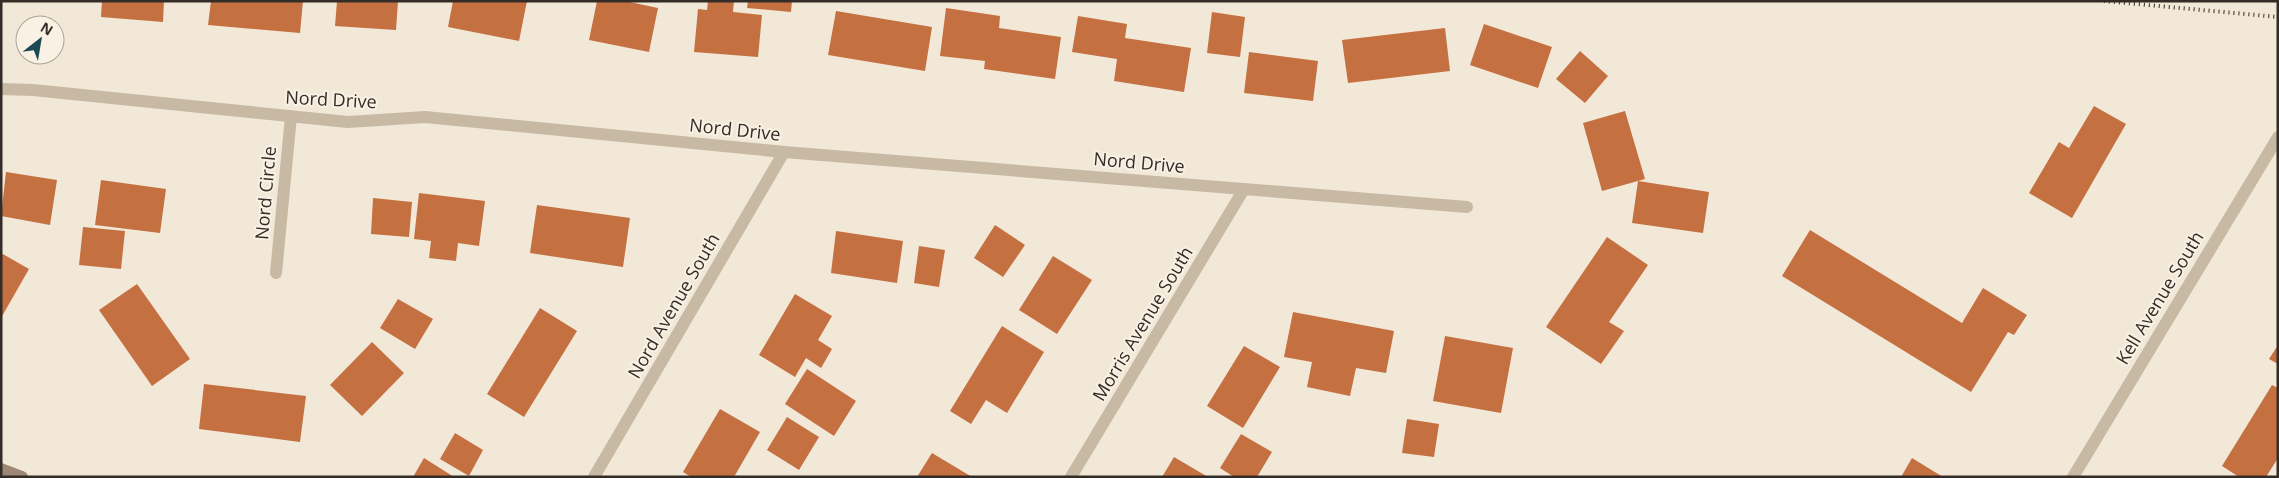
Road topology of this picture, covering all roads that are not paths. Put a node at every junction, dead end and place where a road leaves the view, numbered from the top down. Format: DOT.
graph roads {
  1 [pos="1,89"];
  2 [pos="291,116"];
  3 [pos="2278,136"];
  4 [pos="784,152"];
  5 [pos="1244,189"];
  6 [pos="1467,207"];
  7 [pos="276,272"];
  8 [pos="1,469"];
  9 [pos="22,477"];
  10 [pos="594,477"];
  11 [pos="1071,477"];
  12 [pos="2073,477"];
  1 -- 2 [label="street, Nord Drive"];
  2 -- 4 [label="street, Nord Drive"];
  2 -- 7 [label="street, Nord Circle"];
  3 -- 12 [label="street, Kell Avenue South"];
  4 -- 5 [label="street, Nord Drive"];
  4 -- 10 [label="street, Nord Avenue South"];
  5 -- 6 [label="street, Nord Drive"];
  5 -- 11 [label="street, Morris Avenue South"];
  8 -- 9 [label="main road"];
}
